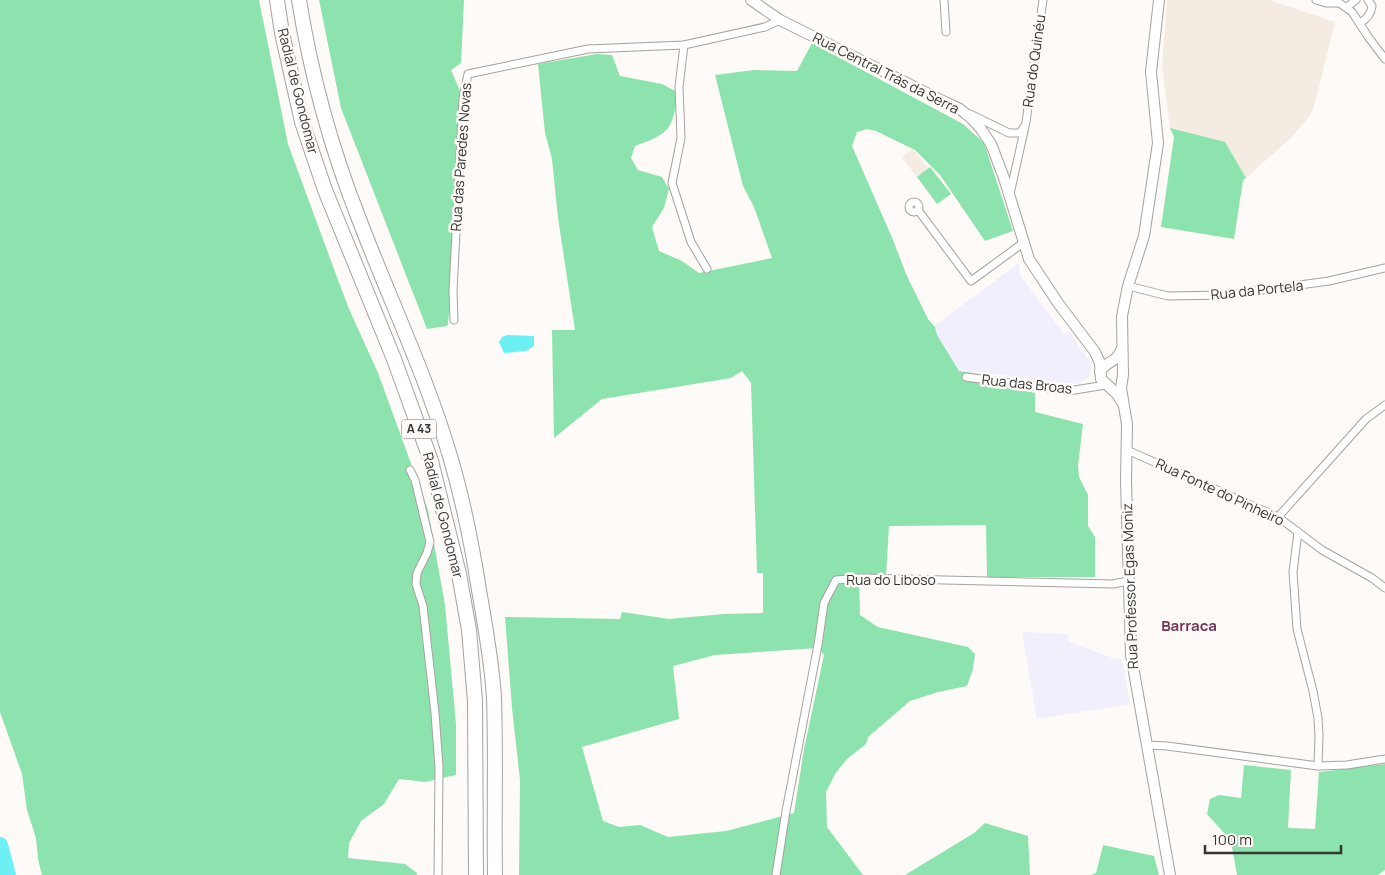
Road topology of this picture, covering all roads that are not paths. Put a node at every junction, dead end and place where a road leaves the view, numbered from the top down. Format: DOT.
graph roads {
  1 [pos="277,0"];
  2 [pos="299,0"];
  3 [pos="750,0"];
  4 [pos="944,0"];
  5 [pos="1043,0"];
  6 [pos="1159,0"];
  7 [pos="1316,0"];
  8 [pos="1356,0"];
  9 [pos="1368,0"];
  10 [pos="1337,2"];
  11 [pos="1347,4"];
  12 [pos="780,20"];
  13 [pos="1360,23"];
  14 [pos="946,32"];
  15 [pos="684,45"];
  16 [pos="1385,59"];
  17 [pos="960,109"];
  18 [pos="1026,122"];
  19 [pos="999,128"];
  20 [pos="984,134"];
  21 [pos="1010,200"];
  22 [pos="918,210"];
  23 [pos="1024,243"];
  24 [pos="1385,268"];
  25 [pos="707,269"];
  26 [pos="1128,286"];
  27 [pos="454,320"];
  28 [pos="1122,347"];
  29 [pos="1095,352"];
  30 [pos="1111,363"];
  31 [pos="1100,372"];
  32 [pos="1122,375"];
  33 [pos="966,377"];
  34 [pos="1106,384"];
  35 [pos="1087,388"];
  36 [pos="1385,406"];
  37 [pos="1126,414"];
  38 [pos="1127,450"];
  39 [pos="410,470"];
  40 [pos="1278,517"];
  41 [pos="1298,532"];
  42 [pos="1128,581"];
  43 [pos="1385,588"];
  44 [pos="1146,745"];
  45 [pos="1385,759"];
  46 [pos="1318,766"];
  47 [pos="438,875"];
  48 [pos="476,875"];
  49 [pos="496,875"];
  50 [pos="776,875"];
  51 [pos="1170,875"];
  1 -- 48 [label="highway, Radial de Gondomar / A 43"];
  2 -- 49 [label="highway, Radial de Gondomar / A 43"];
  3 -- 12 [label="main road, Rua Central Trás da Serra"];
  4 -- 14 [label="street"];
  5 -- 18 [label="street, Rua do Quinéu"];
  6 -- 26 [label="main road, Rua Professor Egas Moniz"];
  7 -- 10 [label="street"];
  8 -- 11 [label="street"];
  9 -- 13 [label="street"];
  10 -- 11 [label="street"];
  11 -- 13 [label="street"];
  12 -- 15 [label="street, Rua das Paredes Novas"];
  12 -- 17 [label="main road, Rua Central Trás da Serra"];
  13 -- 16 [label="street"];
  15 -- 25 [label="street"];
  15 -- 27 [label="street, Rua das Paredes Novas"];
  17 -- 19 [label="street, Rua do Quinéu"];
  17 -- 20 [label="main road, Rua Central Trás da Serra"];
  18 -- 19 [label="street, Rua do Quinéu"];
  18 -- 21 [label="street, Rua do Quinéu"];
  19 -- 20 [label="street, Rua do Quinéu"];
  20 -- 21 [label="main road, Rua Central Trás da Serra"];
  21 -- 23 [label="main road, Rua Central Trás da Serra"];
  22 -- 23 [label="street"];
  23 -- 29 [label="main road, Rua Central Trás da Serra"];
  24 -- 26 [label="street, Rua da Portela"];
  26 -- 28 [label="main road, Rua Professor Egas Moniz"];
  28 -- 30 [label="main road"];
  28 -- 32 [label="main road, Rua Professor Egas Moniz"];
  29 -- 30 [label="main road, Rua Central Trás da Serra"];
  29 -- 31 [label="main road, Rua Central Trás da Serra"];
  30 -- 31 [label="main road"];
  30 -- 32 [label="main road"];
  31 -- 34 [label="main road"];
  31 -- 35 [label="street, Rua das Broas"];
  32 -- 34 [label="main road"];
  32 -- 37 [label="main road, Rua Professor Egas Moniz"];
  33 -- 35 [label="street, Rua das Broas"];
  34 -- 35 [label="street, Rua das Broas"];
  34 -- 37 [label="main road, Rua Professor Egas Moniz"];
  36 -- 40 [label="street"];
  37 -- 38 [label="main road, Rua Professor Egas Moniz"];
  38 -- 40 [label="street, Rua Fonte do Pinheiro"];
  38 -- 42 [label="main road, Rua Professor Egas Moniz"];
  39 -- 47 [label="street"];
  40 -- 41 [label="street, Rua Fonte do Pinheiro"];
  41 -- 43 [label="street, Rua Fonte do Pinheiro"];
  41 -- 46 [label="street"];
  42 -- 44 [label="main road, Rua Professor Egas Moniz"];
  42 -- 50 [label="street, Rua do Liboso"];
  44 -- 46 [label="street"];
  44 -- 51 [label="main road, Rua Professor Egas Moniz"];
  45 -- 46 [label="street"];
}
